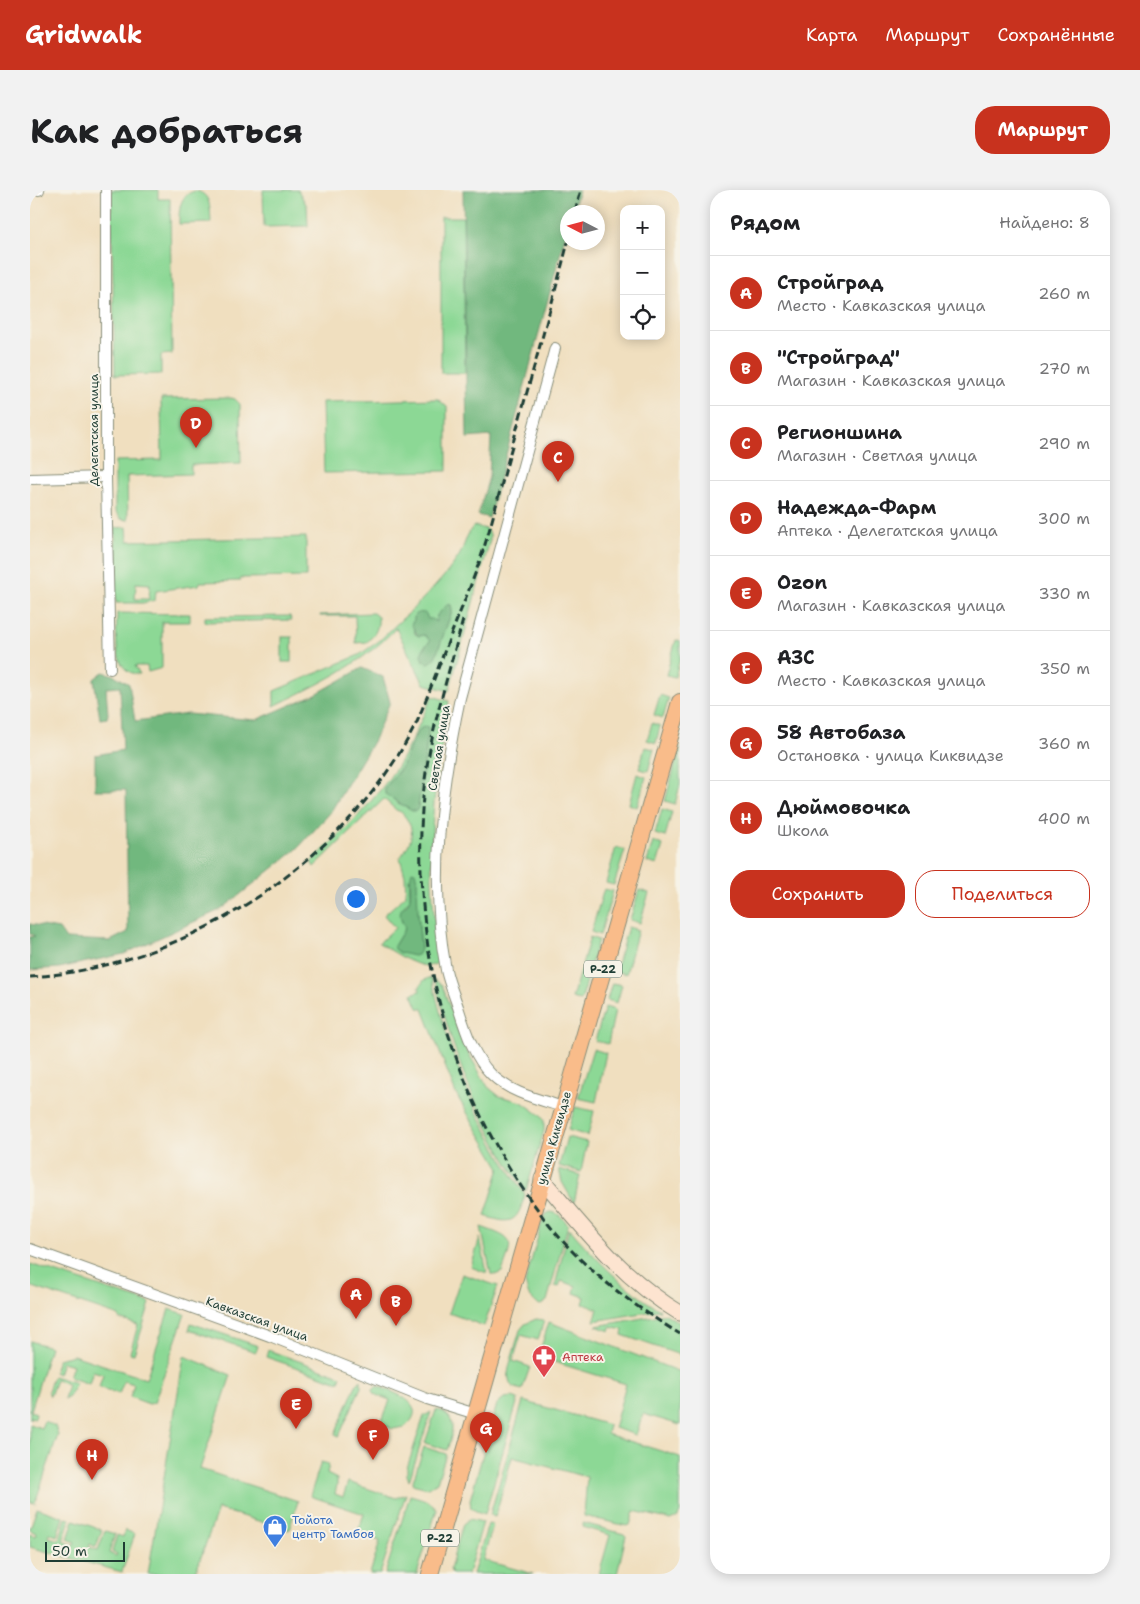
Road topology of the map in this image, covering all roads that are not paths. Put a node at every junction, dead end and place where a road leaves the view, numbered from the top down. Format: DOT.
graph roads {
  1 [pos="30,190"];
  2 [pos="38,190"];
  3 [pos="106,190"];
  4 [pos="555,348"];
  5 [pos="106,477"];
  6 [pos="30,479"];
  7 [pos="110,670"];
  8 [pos="680,702"];
  9 [pos="563,1107"];
  10 [pos="542,1178"];
  11 [pos="30,1249"];
  12 [pos="680,1313"];
  13 [pos="476,1414"];
  14 [pos="430,1574"];
  1 -- 2 [label="street"];
  3 -- 5 [label="street, Делегатская улица"];
  4 -- 9 [label="street, Светлая улица"];
  5 -- 6 [label="street"];
  5 -- 7 [label="street, Делегатская улица"];
  8 -- 9 [label="main road, улица Киквидзе / Р-22"];
  9 -- 10 [label="main road, улица Киквидзе / Р-22"];
  10 -- 12 [label="street"];
  10 -- 13 [label="main road, улица Киквидзе / Р-22"];
  11 -- 13 [label="street, Кавказская улица"];
  13 -- 14 [label="main road, улица Киквидзе / Р-22"];
}
